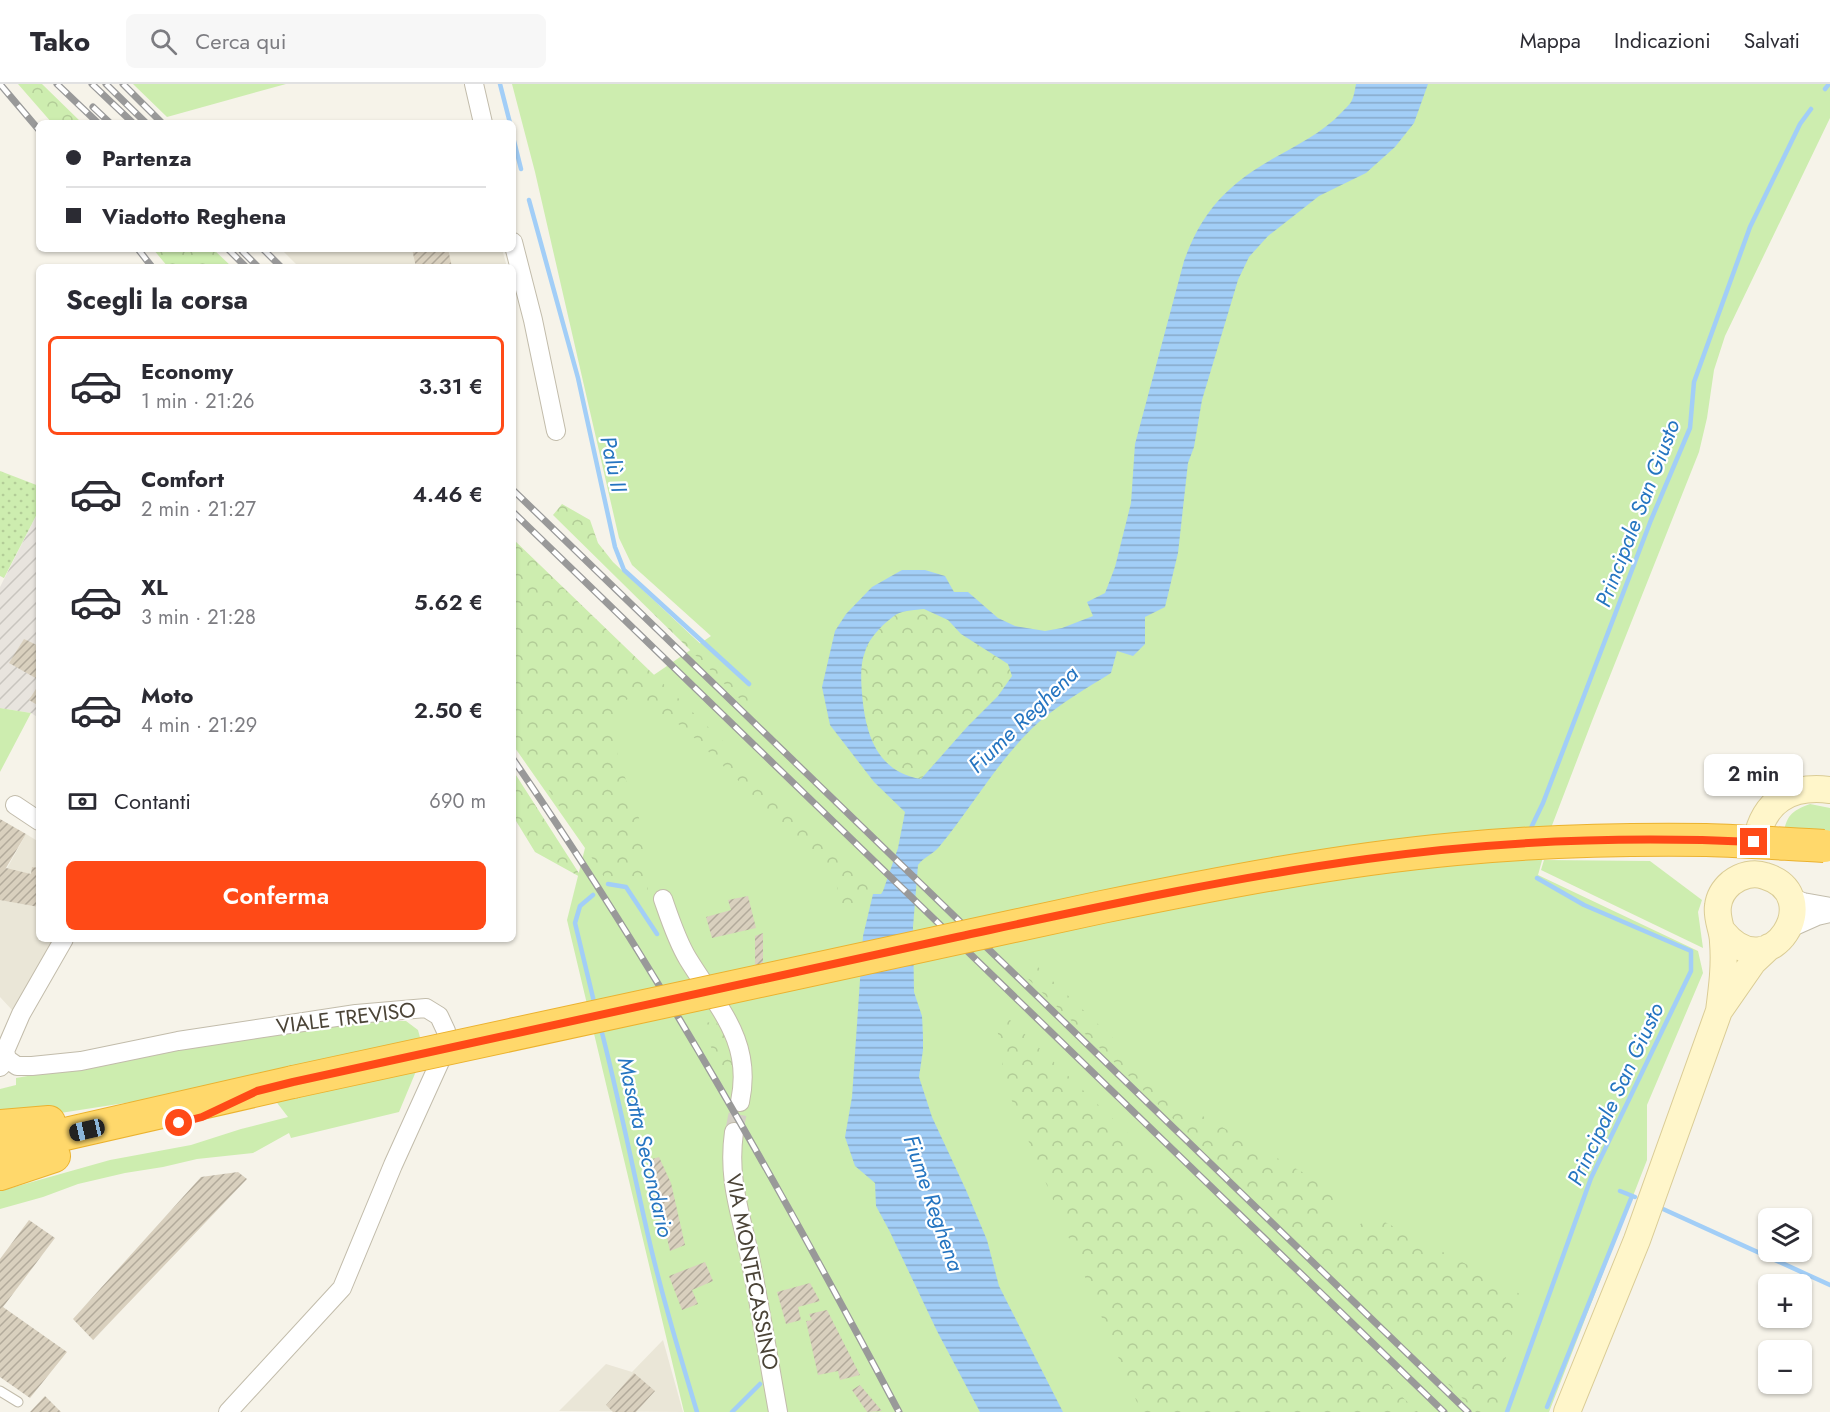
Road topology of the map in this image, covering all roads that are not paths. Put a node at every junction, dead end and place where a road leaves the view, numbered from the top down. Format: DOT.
graph roads {
  1 [pos="474,84"];
  2 [pos="482,120"];
  3 [pos="516,252"];
  4 [pos="556,431"];
  5 [pos="1830,790"];
  6 [pos="15,805"];
  7 [pos="36,819"];
  8 [pos="1756,841"];
  9 [pos="1827,846"];
  10 [pos="1741,877"];
  11 [pos="1772,878"];
  12 [pos="1790,897"];
  13 [pos="663,899"];
  14 [pos="1830,907"];
  15 [pos="1830,913"];
  16 [pos="1790,928"];
  17 [pos="1723,932"];
  18 [pos="62,942"];
  19 [pos="1769,947"];
  20 [pos="1719,1011"];
  21 [pos="4,1063"];
  22 [pos="257,1091"];
  23 [pos="740,1102"];
  24 [pos="0,1126"];
  25 [pos="734,1132"];
  26 [pos="0,1149"];
  27 [pos="0,1174"];
  28 [pos="0,1391"];
  29 [pos="18,1402"];
  30 [pos="228,1412"];
  31 [pos="778,1412"];
  32 [pos="1567,1412"];
  1 -- 2 [label="street"];
  3 -- 4 [label="street"];
  5 -- 8 [label="street"];
  6 -- 7 [label="street"];
  8 -- 10 [label="street"];
  8 -- 11 [label="street"];
  9 -- 22 [label="highway, bridge"];
  10 -- 11 [label="street"];
  10 -- 17 [label="street"];
  11 -- 12 [label="street"];
  12 -- 14 [label="street"];
  12 -- 16 [label="street"];
  13 -- 23 [label="street"];
  15 -- 16 [label="street"];
  16 -- 19 [label="street"];
  17 -- 19 [label="street"];
  17 -- 20 [label="street"];
  18 -- 21 [label="street, VIALE TREVISO"];
  19 -- 20 [label="street"];
  20 -- 32 [label="street"];
  21 -- 30 [label="street, VIALE TREVISO"];
  22 -- 24 [label="highway"];
  22 -- 26 [label="highway"];
  22 -- 27 [label="highway"];
  25 -- 31 [label="street, VIA MONTECASSINO"];
  28 -- 29 [label="lane"];
}
